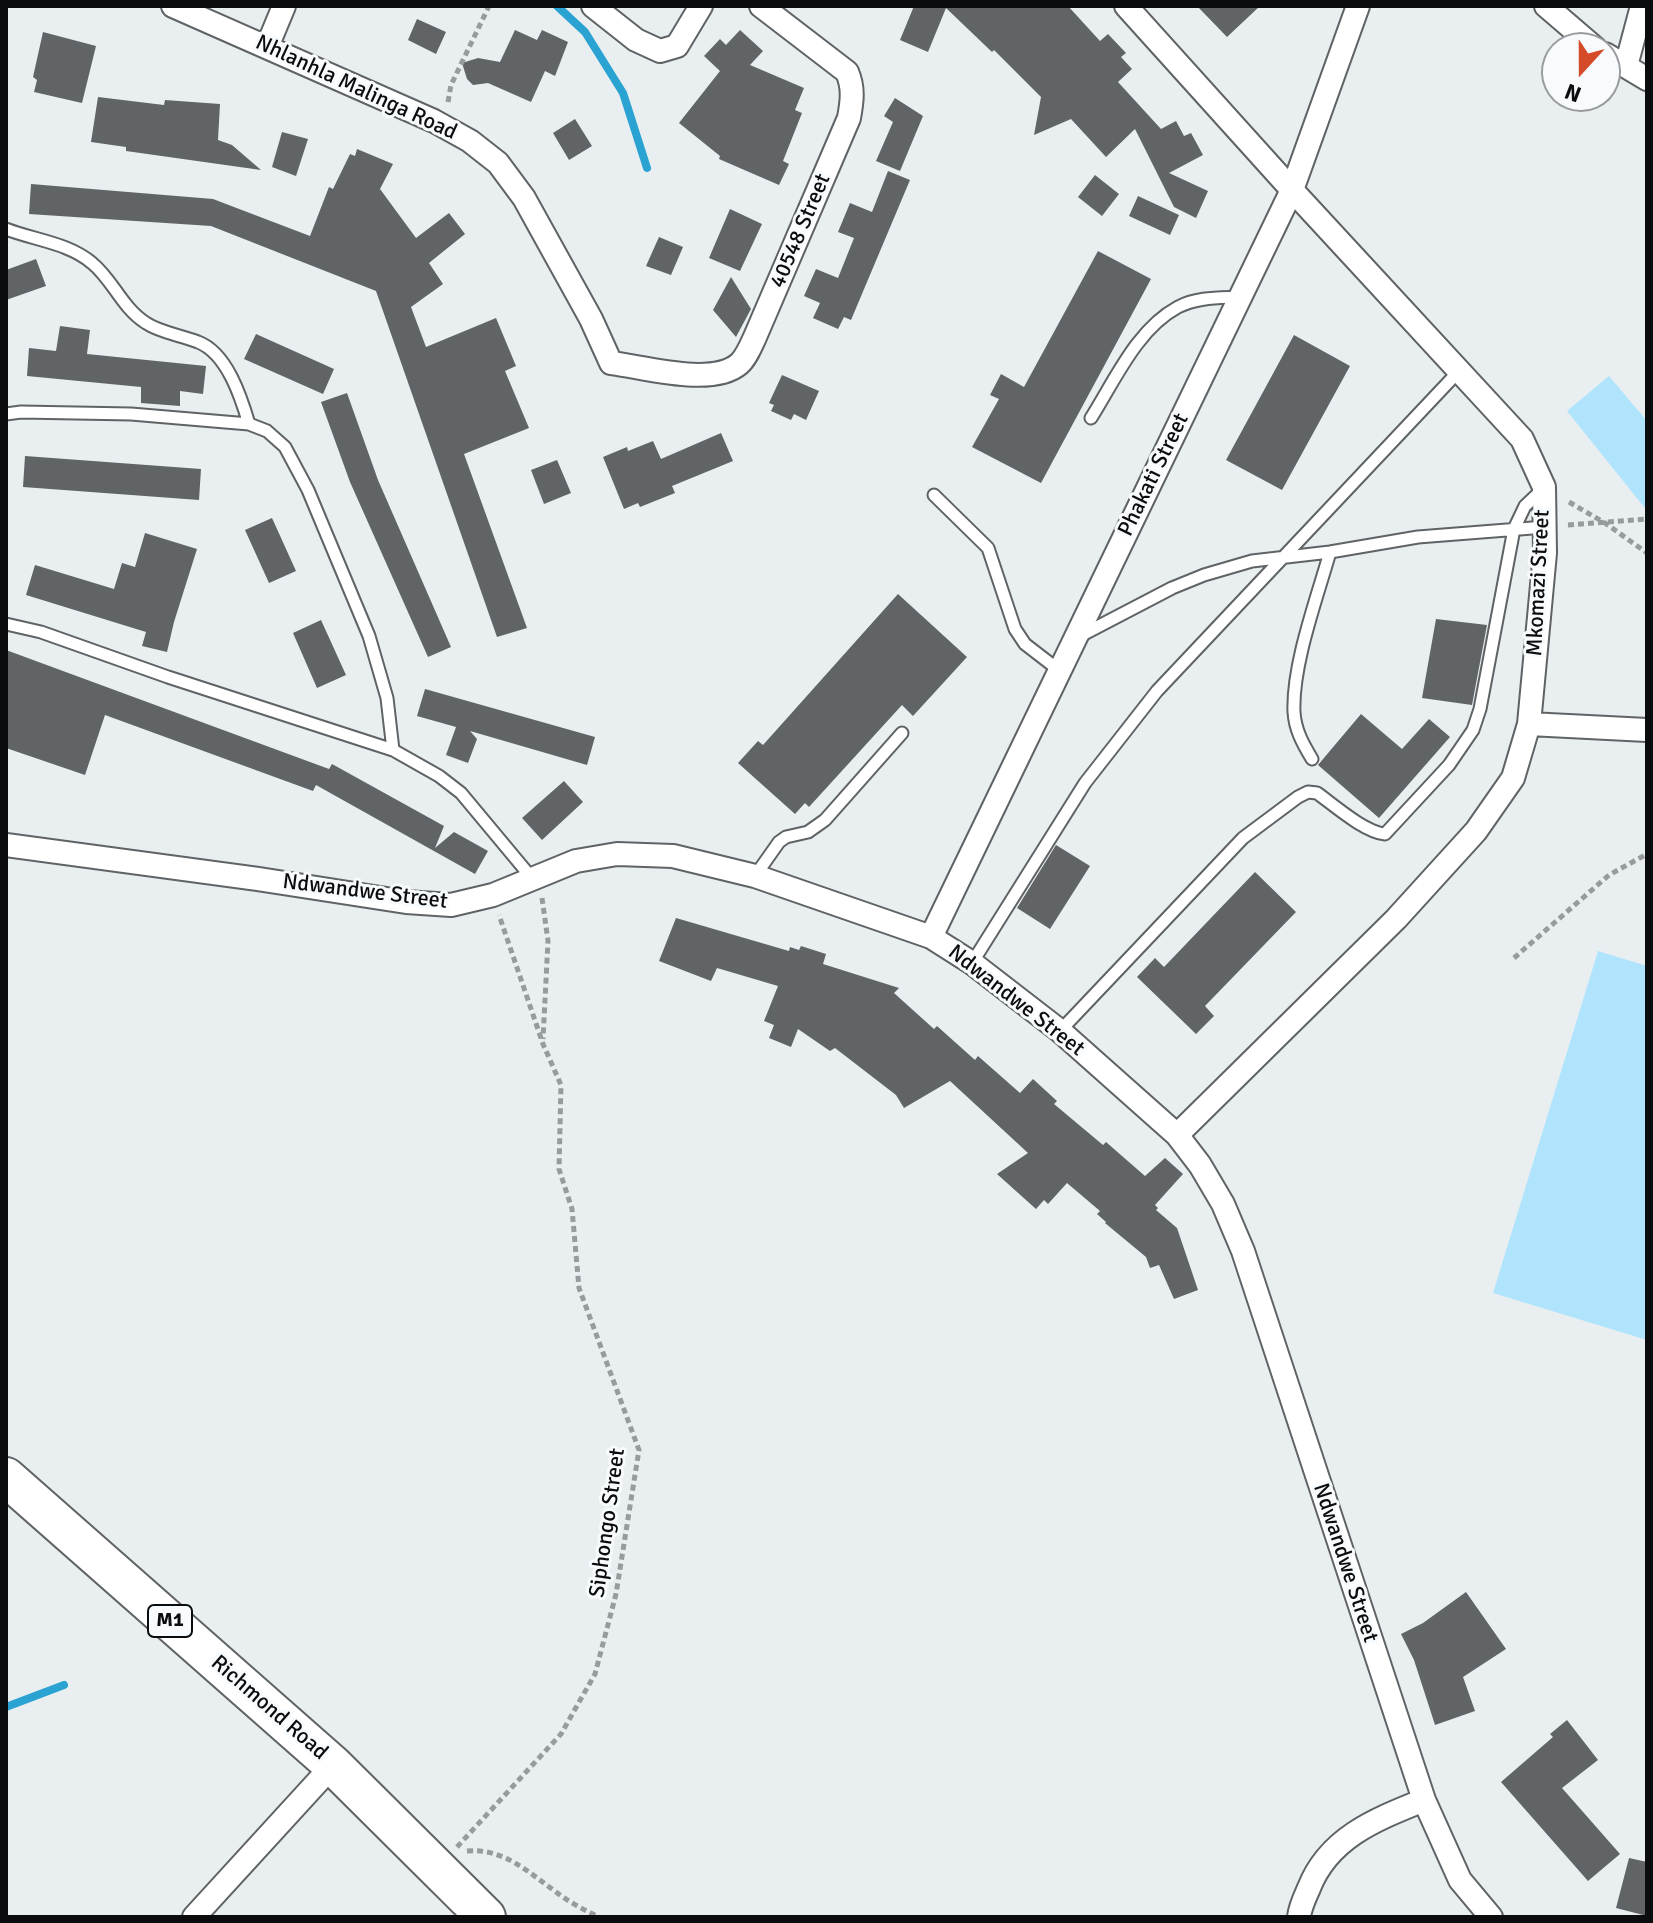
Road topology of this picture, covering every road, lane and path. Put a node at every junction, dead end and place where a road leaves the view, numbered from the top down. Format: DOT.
graph roads {
  1 [pos="173,6"];
  2 [pos="284,6"];
  3 [pos="489,6"];
  4 [pos="593,6"];
  5 [pos="701,6"];
  6 [pos="761,6"];
  7 [pos="1126,6"];
  8 [pos="1358,6"];
  9 [pos="1546,6"];
  10 [pos="1642,6"];
  11 [pos="1576,32"];
  12 [pos="267,47"];
  13 [pos="1621,63"];
  14 [pos="1626,66"];
  15 [pos="1647,79"];
  16 [pos="444,127"];
  17 [pos="1292,190"];
  18 [pos="6,229"];
  19 [pos="1240,297"];
  20 [pos="611,363"];
  21 [pos="1459,371"];
  22 [pos="6,414"];
  23 [pos="1091,418"];
  24 [pos="249,424"];
  25 [pos="1544,487"];
  26 [pos="934,495"];
  27 [pos="1647,519"];
  28 [pos="1605,523"];
  29 [pos="1545,527"];
  30 [pos="1514,529"];
  31 [pos="1330,552"];
  32 [pos="1647,553"];
  33 [pos="1283,556"];
  34 [pos="6,624"];
  35 [pos="1075,638"];
  36 [pos="1060,671"];
  37 [pos="1529,724"];
  38 [pos="1647,730"];
  39 [pos="902,733"];
  40 [pos="393,750"];
  41 [pos="1312,759"];
  42 [pos="6,845"];
  43 [pos="1647,854"];
  44 [pos="535,876"];
  45 [pos="755,876"];
  46 [pos="493,895"];
  47 [pos="931,937"];
  48 [pos="1514,958"];
  49 [pos="972,963"];
  50 [pos="1060,1031"];
  51 [pos="543,1044"];
  52 [pos="1177,1135"];
  53 [pos="6,1477"];
  54 [pos="333,1765"];
  55 [pos="1424,1800"];
  56 [pos="194,1917"];
  57 [pos="486,1917"];
  58 [pos="599,1917"];
  59 [pos="1299,1917"];
  60 [pos="1491,1917"];
  1 -- 12 [label="street, Nhlanhla Malinga Road"];
  2 -- 12 [label="street"];
  3 -- 16 [label="path"];
  4 -- 5 [label="street"];
  6 -- 20 [label="street, 40548 Street"];
  7 -- 17 [label="street, Mkomazi Street"];
  8 -- 17 [label="street, Phakati Street"];
  9 -- 11 [label="street"];
  10 -- 14 [label="street"];
  12 -- 16 [label="street, Nhlanhla Malinga Road"];
  13 -- 14 [label="street"];
  14 -- 15 [label="street"];
  16 -- 20 [label="street, Nhlanhla Malinga Road"];
  17 -- 19 [label="street, Phakati Street"];
  17 -- 21 [label="street, Mkomazi Street"];
  18 -- 24 [label="lane"];
  19 -- 23 [label="lane"];
  19 -- 35 [label="street, Phakati Street"];
  21 -- 25 [label="street, Mkomazi Street"];
  21 -- 33 [label="lane"];
  22 -- 24 [label="lane"];
  24 -- 40 [label="lane"];
  25 -- 28 [label="path"];
  25 -- 29 [label="street, Mkomazi Street"];
  25 -- 30 [label="lane"];
  26 -- 36 [label="lane"];
  27 -- 28 [label="path"];
  28 -- 29 [label="path"];
  28 -- 32 [label="path"];
  29 -- 30 [label="lane"];
  29 -- 37 [label="street, Mkomazi Street"];
  30 -- 31 [label="lane"];
  30 -- 50 [label="lane"];
  31 -- 33 [label="lane"];
  31 -- 41 [label="lane"];
  33 -- 35 [label="lane"];
  33 -- 49 [label="lane"];
  34 -- 40 [label="lane"];
  35 -- 36 [label="street, Phakati Street"];
  36 -- 47 [label="street, Phakati Street"];
  37 -- 38 [label="street"];
  37 -- 52 [label="street, Mkomazi Street"];
  39 -- 45 [label="lane"];
  40 -- 44 [label="lane"];
  42 -- 46 [label="street, Ndwandwe Street"];
  43 -- 48 [label="path"];
  44 -- 45 [label="street, Ndwandwe Street"];
  44 -- 46 [label="street, Ndwandwe Street"];
  44 -- 51 [label="path, Siphongo Street"];
  45 -- 47 [label="street, Ndwandwe Street"];
  46 -- 51 [label="path, Siphongo Street"];
  47 -- 49 [label="street, Ndwandwe Street"];
  49 -- 50 [label="street, Ndwandwe Street"];
  50 -- 52 [label="street, Ndwandwe Street"];
  51 -- 58 [label="path, Siphongo Street"];
  52 -- 55 [label="street, Ndwandwe Street"];
  53 -- 54 [label="highway, Richmond Road / M1"];
  54 -- 56 [label="street"];
  54 -- 57 [label="highway, Richmond Road / M1"];
  55 -- 59 [label="street"];
  55 -- 60 [label="street, Ndwandwe Street"];
}
